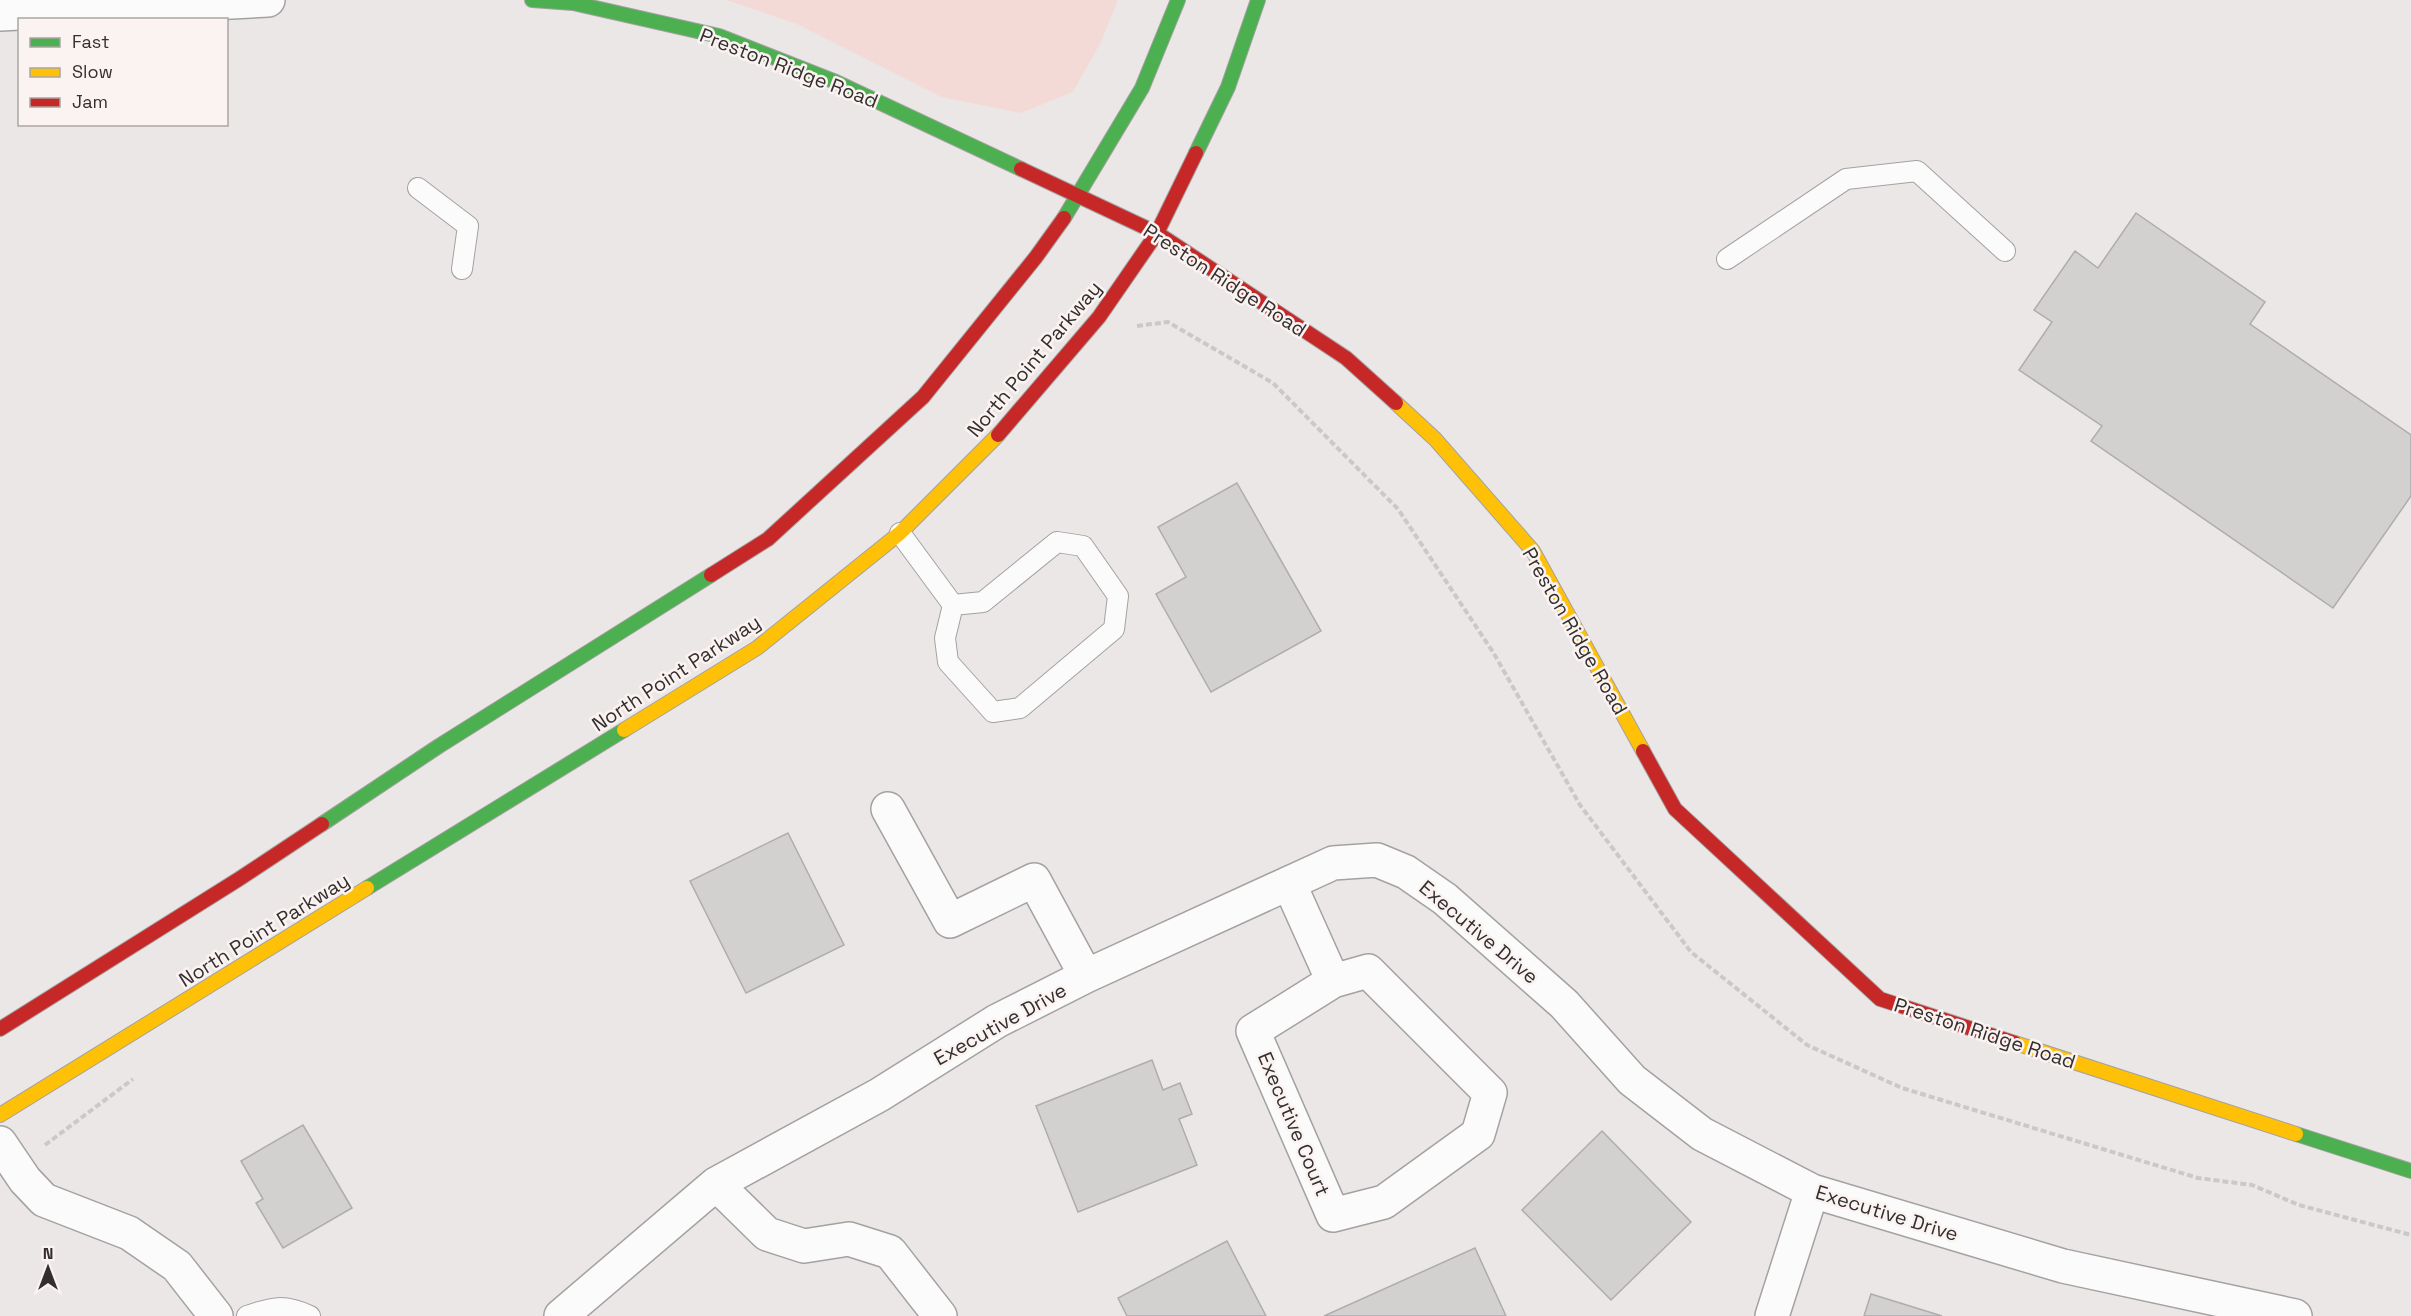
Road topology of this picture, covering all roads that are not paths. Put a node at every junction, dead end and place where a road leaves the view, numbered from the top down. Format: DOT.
graph roads {
  1 [pos="268,0"];
  2 [pos="532,0"];
  3 [pos="1178,0"];
  4 [pos="1258,0"];
  5 [pos="0,14"];
  6 [pos="418,188"];
  7 [pos="1078,197"];
  8 [pos="1157,233"];
  9 [pos="2005,251"];
  10 [pos="1727,260"];
  11 [pos="462,269"];
  12 [pos="900,533"];
  13 [pos="953,605"];
  14 [pos="888,808"];
  15 [pos="1289,883"];
  16 [pos="1086,976"];
  17 [pos="1333,981"];
  18 [pos="0,1029"];
  19 [pos="0,1115"];
  20 [pos="8,1155"];
  21 [pos="2411,1171"];
  22 [pos="716,1184"];
  23 [pos="1812,1191"];
  24 [pos="216,1316"];
  25 [pos="247,1316"];
  26 [pos="310,1316"];
  27 [pos="561,1316"];
  28 [pos="940,1316"];
  29 [pos="1772,1316"];
  30 [pos="2295,1316"];
  1 -- 5 [label="street"];
  2 -- 7 [label="street, Preston Ridge Road"];
  3 -- 7 [label="street"];
  4 -- 8 [label="street, North Point Parkway"];
  6 -- 11 [label="lane"];
  7 -- 8 [label="street, Preston Ridge Road"];
  7 -- 18 [label="street"];
  8 -- 12 [label="street, North Point Parkway"];
  8 -- 21 [label="street, Preston Ridge Road"];
  9 -- 10 [label="lane"];
  12 -- 13 [label="lane"];
  12 -- 19 [label="street, North Point Parkway"];
  13 -- 13 [label="lane"];
  14 -- 16 [label="street"];
  15 -- 16 [label="street, Executive Drive"];
  15 -- 17 [label="street"];
  15 -- 23 [label="street, Executive Drive"];
  16 -- 22 [label="street, Executive Drive"];
  17 -- 17 [label="street, Executive Court"];
  20 -- 24 [label="street"];
  22 -- 27 [label="street, Executive Drive"];
  22 -- 28 [label="street"];
  23 -- 29 [label="street"];
  23 -- 30 [label="street, Executive Drive"];
  25 -- 26 [label="lane"];
}
